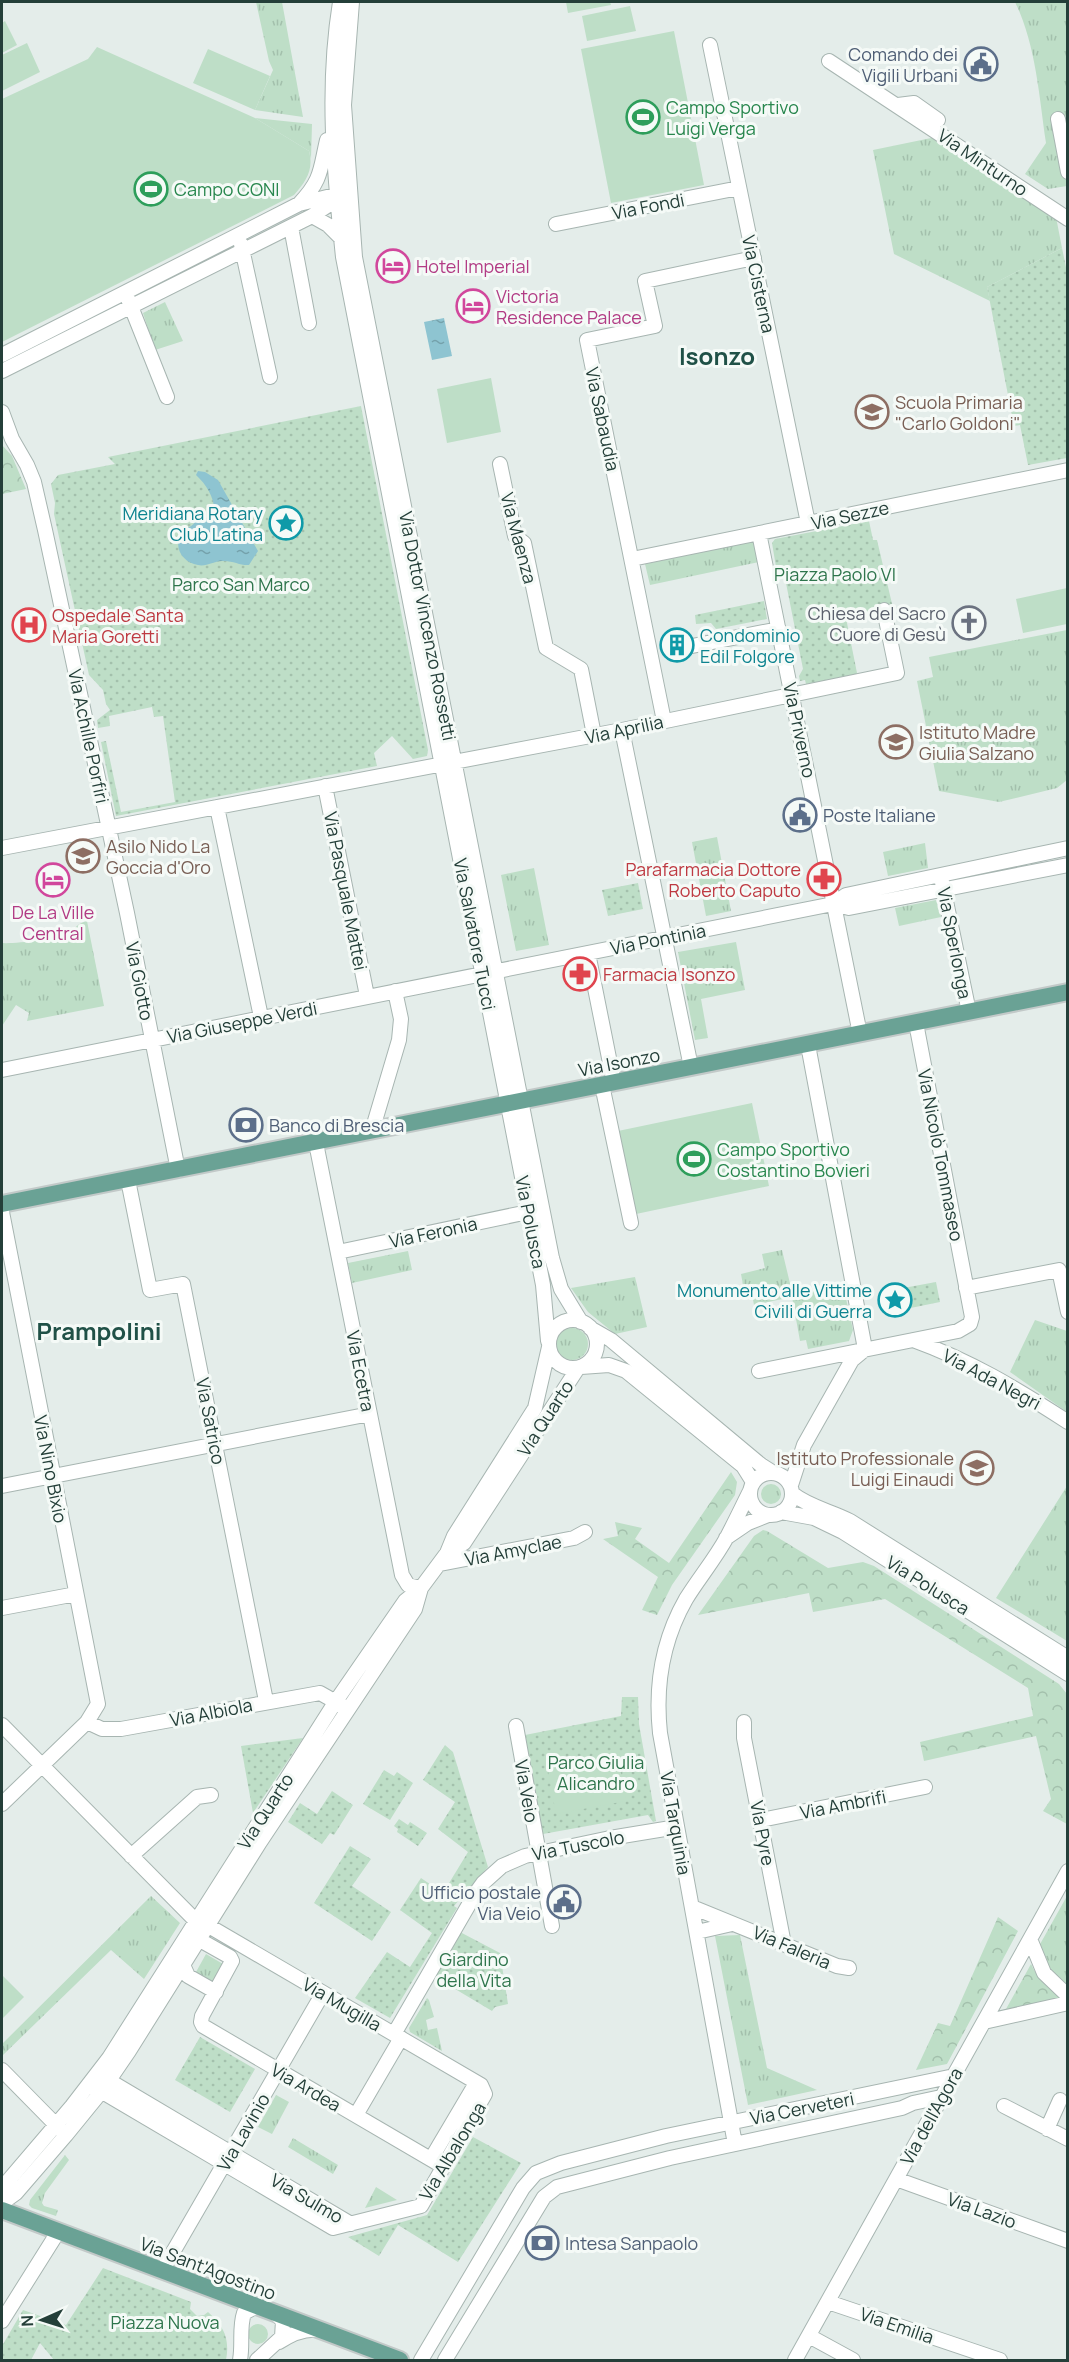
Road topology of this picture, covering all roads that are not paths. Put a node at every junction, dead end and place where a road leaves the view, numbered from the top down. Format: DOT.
graph roads {
  1 [pos="340,2"];
  2 [pos="352,2"];
  3 [pos="710,45"];
  4 [pos="830,61"];
  5 [pos="898,105"];
  6 [pos="1058,119"];
  7 [pos="332,123"];
  8 [pos="1068,172"];
  9 [pos="740,188"];
  10 [pos="343,193"];
  11 [pos="299,204"];
  12 [pos="1068,209"];
  13 [pos="312,216"];
  14 [pos="1068,219"];
  15 [pos="556,224"];
  16 [pos="291,227"];
  17 [pos="237,235"];
  18 [pos="341,238"];
  19 [pos="244,251"];
  20 [pos="754,258"];
  21 [pos="125,293"];
  22 [pos="133,307"];
  23 [pos="309,323"];
  24 [pos="2,355"];
  25 [pos="2,371"];
  26 [pos="270,377"];
  27 [pos="167,397"];
  28 [pos="2,412"];
  29 [pos="2,429"];
  30 [pos="12,439"];
  31 [pos="500,464"];
  32 [pos="1068,470"];
  33 [pos="808,523"];
  34 [pos="759,532"];
  35 [pos="632,559"];
  36 [pos="884,610"];
  37 [pos="779,629"];
  38 [pos="687,647"];
  39 [pos="666,652"];
  40 [pos="652,655"];
  41 [pos="793,693"];
  42 [pos="664,721"];
  43 [pos="622,730"];
  44 [pos="594,735"];
  45 [pos="448,763"];
  46 [pos="325,786"];
  47 [pos="217,807"];
  48 [pos="108,827"];
  49 [pos="2,848"];
  50 [pos="1068,848"];
  51 [pos="1068,865"];
  52 [pos="941,874"];
  53 [pos="944,889"];
  54 [pos="833,904"];
  55 [pos="665,938"];
  56 [pos="588,953"];
  57 [pos="489,972"];
  58 [pos="395,991"];
  59 [pos="1068,992"];
  60 [pos="367,996"];
  61 [pos="969,1012"];
  62 [pos="261,1017"];
  63 [pos="916,1023"];
  64 [pos="860,1034"];
  65 [pos="151,1040"];
  66 [pos="808,1045"];
  67 [pos="691,1067"];
  68 [pos="2,1070"];
  69 [pos="608,1084"];
  70 [pos="514,1102"];
  71 [pos="372,1131"];
  72 [pos="316,1143"];
  73 [pos="178,1170"];
  74 [pos="128,1180"];
  75 [pos="2,1203"];
  76 [pos="2,1212"];
  77 [pos="528,1212"];
  78 [pos="631,1223"];
  79 [pos="338,1252"];
  80 [pos="966,1288"];
  81 [pos="1068,1312"];
  82 [pos="970,1324"];
  83 [pos="586,1325"];
  84 [pos="913,1340"];
  85 [pos="548,1344"];
  86 [pos="866,1349"];
  87 [pos="953,1355"];
  88 [pos="580,1368"];
  89 [pos="759,1371"];
  90 [pos="370,1414"];
  91 [pos="1068,1422"];
  92 [pos="216,1444"];
  93 [pos="804,1445"];
  94 [pos="775,1473"];
  95 [pos="52,1476"];
  96 [pos="2,1486"];
  97 [pos="751,1487"];
  98 [pos="792,1489"];
  99 [pos="775,1514"];
  100 [pos="585,1532"];
  101 [pos="726,1538"];
  102 [pos="444,1558"];
  103 [pos="422,1588"];
  104 [pos="76,1594"];
  105 [pos="2,1608"];
  106 [pos="1068,1658"];
  107 [pos="1068,1674"];
  108 [pos="266,1701"];
  109 [pos="342,1705"];
  110 [pos="87,1722"];
  111 [pos="744,1722"];
  112 [pos="2,1725"];
  113 [pos="516,1726"];
  114 [pos="42,1765"];
  115 [pos="925,1787"];
  116 [pos="211,1795"];
  117 [pos="2,1804"];
  118 [pos="761,1820"];
  119 [pos="677,1827"];
  120 [pos="538,1852"];
  121 [pos="131,1856"];
  122 [pos="1068,1871"];
  123 [pos="692,1907"];
  124 [pos="201,1922"];
  125 [pos="734,1923"];
  126 [pos="552,1926"];
  127 [pos="697,1932"];
  128 [pos="198,1939"];
  129 [pos="1030,1939"];
  130 [pos="784,1944"];
  131 [pos="183,1965"];
  132 [pos="849,1968"];
  133 [pos="216,1992"];
  134 [pos="324,1993"];
  135 [pos="1068,1996"];
  136 [pos="1068,2003"];
  137 [pos="984,2022"];
  138 [pos="397,2036"];
  139 [pos="2,2070"];
  140 [pos="279,2071"];
  141 [pos="954,2076"];
  142 [pos="99,2082"];
  143 [pos="476,2083"];
  144 [pos="873,2094"];
  145 [pos="941,2097"];
  146 [pos="1060,2100"];
  147 [pos="1004,2106"];
  148 [pos="902,2108"];
  149 [pos="876,2113"];
  150 [pos="356,2115"];
  151 [pos="731,2122"];
  152 [pos="1047,2129"];
  153 [pos="61,2130"];
  154 [pos="666,2136"];
  155 [pos="920,2136"];
  156 [pos="1068,2139"];
  157 [pos="735,2144"];
  158 [pos="670,2158"];
  159 [pos="227,2159"];
  160 [pos="431,2159"];
  161 [pos="444,2167"];
  162 [pos="896,2179"];
  163 [pos="2,2188"];
  164 [pos="2,2203"];
  165 [pos="2,2210"];
  166 [pos="351,2224"];
  167 [pos="57,2232"];
  168 [pos="1068,2241"];
  169 [pos="162,2271"];
  170 [pos="464,2287"];
  171 [pos="224,2295"];
  172 [pos="483,2298"];
  173 [pos="828,2302"];
  174 [pos="255,2307"];
  175 [pos="277,2315"];
  176 [pos="2,2321"];
  177 [pos="241,2324"];
  178 [pos="320,2331"];
  179 [pos="809,2336"];
  180 [pos="279,2342"];
  181 [pos="240,2361"];
  182 [pos="257,2361"];
  183 [pos="400,2361"];
  184 [pos="421,2361"];
  185 [pos="445,2361"];
  186 [pos="795,2361"];
  187 [pos="853,2361"];
  188 [pos="1000,2361"];
  1 -- 7 [label="street, Via Dottor Vincenzo Rossetti"];
  2 -- 10 [label="street, Via Dottor Vincenzo Rossetti"];
  3 -- 9 [label="street, Via Cisterna"];
  4 -- 5 [label="street, Via Minturno"];
  5 -- 12 [label="street, Via Minturno"];
  5 -- 14 [label="street, Via Minturno"];
  6 -- 8 [label="street"];
  7 -- 10 [label="street, Via Dottor Vincenzo Rossetti"];
  7 -- 11 [label="street"];
  9 -- 15 [label="street, Via Fondi"];
  9 -- 20 [label="street, Via Cisterna"];
  10 -- 11 [label="street"];
  10 -- 13 [label="street"];
  10 -- 18 [label="street, Via Dottor Vincenzo Rossetti"];
  10 -- 45 [label="street, Via Dottor Vincenzo Rossetti"];
  11 -- 17 [label="street"];
  13 -- 16 [label="street"];
  13 -- 18 [label="street"];
  16 -- 19 [label="street"];
  16 -- 23 [label="street"];
  17 -- 19 [label="street"];
  17 -- 21 [label="street"];
  18 -- 45 [label="street, Via Dottor Vincenzo Rossetti"];
  19 -- 22 [label="street"];
  19 -- 26 [label="street"];
  20 -- 33 [label="street, Via Cisterna"];
  20 -- 35 [label="street, Via Sabaudia"];
  21 -- 22 [label="street"];
  21 -- 24 [label="street"];
  22 -- 25 [label="street"];
  22 -- 27 [label="street"];
  28 -- 30 [label="street, Via Achille Porfiri"];
  29 -- 30 [label="street, Via Achille Porfiri"];
  30 -- 48 [label="street, Via Achille Porfiri"];
  31 -- 44 [label="street, Via Maenza"];
  32 -- 33 [label="street, Via Sezze"];
  33 -- 34 [label="street, Via Sezze"];
  34 -- 35 [label="street, Via Sezze"];
  34 -- 37 [label="street, Via Priverno"];
  35 -- 40 [label="street, Via Sabaudia"];
  36 -- 41 [label="street"];
  37 -- 38 [label="street"];
  37 -- 41 [label="street, Via Priverno"];
  39 -- 40 [label="street"];
  40 -- 42 [label="street, Via Sabaudia"];
  41 -- 42 [label="street, Via Aprilia"];
  41 -- 54 [label="street, Via Priverno"];
  42 -- 43 [label="street, Via Aprilia"];
  43 -- 44 [label="street, Via Aprilia"];
  43 -- 55 [label="street"];
  44 -- 45 [label="street, Via Aprilia"];
  45 -- 46 [label="street, Via Aprilia"];
  45 -- 57 [label="street, Via Salvatore Tucci"];
  46 -- 47 [label="street, Via Aprilia"];
  46 -- 60 [label="street, Via Pasquale Mattei"];
  47 -- 48 [label="street, Via Aprilia"];
  47 -- 62 [label="street"];
  48 -- 49 [label="street, Via Aprilia"];
  48 -- 65 [label="street, Via Giotto"];
  50 -- 52 [label="street, Via Pontinia"];
  51 -- 53 [label="street, Via Pontinia"];
  52 -- 53 [label="street, Via Sperlonga"];
  52 -- 54 [label="street, Via Pontinia"];
  53 -- 54 [label="street, Via Pontinia"];
  53 -- 61 [label="street, Via Sperlonga"];
  54 -- 55 [label="street, Via Pontinia"];
  54 -- 64 [label="street, Via Priverno"];
  55 -- 56 [label="street, Via Pontinia"];
  55 -- 67 [label="street"];
  56 -- 57 [label="street, Via Pontinia"];
  56 -- 69 [label="street"];
  57 -- 58 [label="street, Via Giuseppe Verdi"];
  57 -- 70 [label="street, Via Salvatore Tucci"];
  58 -- 60 [label="street, Via Giuseppe Verdi"];
  58 -- 71 [label="street"];
  59 -- 61 [label="main road, Via Isonzo"];
  60 -- 62 [label="street, Via Giuseppe Verdi"];
  61 -- 63 [label="main road, Via Isonzo"];
  62 -- 65 [label="street, Via Giuseppe Verdi"];
  63 -- 64 [label="main road, Via Isonzo"];
  63 -- 80 [label="street, Via Nicolò Tommaseo"];
  64 -- 66 [label="main road, Via Isonzo"];
  65 -- 68 [label="street, Via Giuseppe Verdi"];
  65 -- 73 [label="street, Via Giotto"];
  66 -- 67 [label="main road, Via Isonzo"];
  66 -- 86 [label="street"];
  67 -- 69 [label="main road, Via Isonzo"];
  69 -- 70 [label="main road, Via Isonzo"];
  69 -- 78 [label="street"];
  70 -- 71 [label="main road, Via Isonzo"];
  70 -- 77 [label="street, Via Polusca"];
  70 -- 83 [label="street, Via Polusca"];
  71 -- 72 [label="main road, Via Isonzo"];
  72 -- 73 [label="main road, Via Isonzo"];
  72 -- 79 [label="street, Via Ecetra"];
  73 -- 74 [label="main road, Via Isonzo"];
  74 -- 75 [label="main road, Via Isonzo"];
  74 -- 92 [label="street, Via Satrico"];
  76 -- 95 [label="street, Via Nino Bixio"];
  77 -- 79 [label="street, Via Feronia"];
  77 -- 85 [label="street, Via Polusca"];
  79 -- 90 [label="street, Via Ecetra"];
  80 -- 81 [label="street"];
  80 -- 82 [label="street, Via Nicolò Tommaseo"];
  82 -- 84 [label="street"];
  82 -- 87 [label="street"];
  83 -- 85 [label="street"];
  83 -- 88 [label="street"];
  83 -- 94 [label="street, Via Polusca"];
  84 -- 86 [label="street"];
  84 -- 87 [label="street, Via Ada Negri"];
  85 -- 88 [label="street"];
  85 -- 102 [label="street, Via Quarto"];
  86 -- 89 [label="street"];
  86 -- 93 [label="street"];
  87 -- 91 [label="street, Via Ada Negri"];
  88 -- 97 [label="street"];
  88 -- 102 [label="street, Via Quarto"];
  90 -- 92 [label="street"];
  90 -- 103 [label="street, Via Ecetra"];
  92 -- 95 [label="street"];
  92 -- 108 [label="street, Via Satrico"];
  93 -- 94 [label="street"];
  93 -- 98 [label="street"];
  94 -- 97 [label="street"];
  94 -- 98 [label="street, Via Polusca"];
  95 -- 96 [label="street"];
  95 -- 104 [label="street, Via Nino Bixio"];
  97 -- 99 [label="street"];
  97 -- 101 [label="street, Via Tarquinia"];
  98 -- 99 [label="street"];
  98 -- 106 [label="street, Via Polusca"];
  99 -- 101 [label="street, Via Tarquinia"];
  99 -- 107 [label="street, Via Polusca"];
  100 -- 102 [label="street, Via Amyclae"];
  101 -- 119 [label="street, Via Tarquinia"];
  102 -- 103 [label="street, Via Quarto"];
  103 -- 109 [label="street, Via Quarto"];
  104 -- 105 [label="street"];
  104 -- 110 [label="street, Via Nino Bixio"];
  108 -- 109 [label="street, Via Albiola"];
  108 -- 110 [label="street, Via Albiola"];
  109 -- 124 [label="street, Via Quarto"];
  110 -- 114 [label="street"];
  111 -- 118 [label="street, Via Pyre"];
  112 -- 114 [label="street, Via Mugilla"];
  113 -- 120 [label="street, Via Veio"];
  114 -- 117 [label="street"];
  114 -- 121 [label="street, Via Mugilla"];
  115 -- 118 [label="street, Via Ambrifi"];
  116 -- 121 [label="street"];
  118 -- 130 [label="street, Via Pyre"];
  119 -- 120 [label="street, Via Tuscolo"];
  119 -- 123 [label="street, Via Tarquinia"];
  120 -- 126 [label="street, Via Veio"];
  120 -- 138 [label="street, Via Tuscolo"];
  121 -- 124 [label="street, Via Mugilla"];
  122 -- 129 [label="street, Via dell'Agora"];
  123 -- 125 [label="street, Via Faleria"];
  123 -- 127 [label="street, Via Tarquinia"];
  124 -- 128 [label="street"];
  124 -- 134 [label="street, Via Mugilla"];
  124 -- 142 [label="street, Via Quarto"];
  125 -- 127 [label="street, Via Faleria"];
  125 -- 130 [label="street, Via Faleria"];
  127 -- 151 [label="street, Via Tarquinia"];
  128 -- 131 [label="street, Via Quarto"];
  128 -- 133 [label="street, Via Ardea"];
  129 -- 135 [label="street"];
  129 -- 137 [label="street, Via dell'Agora"];
  130 -- 132 [label="street, Via Faleria"];
  131 -- 133 [label="street"];
  131 -- 142 [label="street, Via Quarto"];
  133 -- 140 [label="street, Via Ardea"];
  134 -- 138 [label="street, Via Mugilla"];
  134 -- 140 [label="street, Via Lavinio"];
  136 -- 137 [label="street"];
  137 -- 141 [label="street, Via dell'Agora"];
  138 -- 143 [label="street, Via Mugilla"];
  138 -- 150 [label="street, Via Tuscolo"];
  139 -- 153 [label="street"];
  140 -- 150 [label="street, Via Ardea"];
  140 -- 159 [label="street, Via Lavinio"];
  141 -- 144 [label="street, Via Cerveteri"];
  141 -- 145 [label="street, Via dell'Agora"];
  142 -- 153 [label="street, Via Quarto"];
  142 -- 159 [label="street, Via Sulmo"];
  143 -- 160 [label="street, Via Albalonga"];
  143 -- 161 [label="street, Via Albalonga"];
  144 -- 149 [label="street, Via Cerveteri"];
  144 -- 151 [label="street, Via Cerveteri"];
  145 -- 148 [label="street, Via Cerveteri"];
  145 -- 155 [label="street, Via dell'Agora"];
  146 -- 152 [label="street"];
  147 -- 152 [label="street"];
  148 -- 149 [label="street, Via Cerveteri"];
  148 -- 155 [label="street"];
  149 -- 157 [label="street, Via Cerveteri"];
  150 -- 160 [label="street, Via Ardea"];
  151 -- 154 [label="street, Via Cerveteri"];
  151 -- 157 [label="street, Via Cerveteri"];
  152 -- 156 [label="street"];
  153 -- 163 [label="street, Via Quarto"];
  153 -- 164 [label="street, Via Quarto"];
  154 -- 158 [label="street"];
  154 -- 170 [label="street, Via Cerveteri"];
  155 -- 162 [label="street, Via dell'Agora"];
  157 -- 158 [label="street, Via Cerveteri"];
  158 -- 172 [label="street, Via Cerveteri"];
  159 -- 166 [label="street, Via Sulmo"];
  159 -- 169 [label="street, Via Lavinio"];
  160 -- 161 [label="street, Via Ardea"];
  161 -- 166 [label="street, Via Albalonga"];
  162 -- 168 [label="street, Via Lazio"];
  162 -- 173 [label="street, Via dell'Agora"];
  165 -- 167 [label="main road, Via Sant'Agostino"];
  167 -- 169 [label="main road, Via Sant'Agostino"];
  167 -- 176 [label="street"];
  169 -- 171 [label="main road, Via Sant'Agostino"];
  170 -- 172 [label="street"];
  170 -- 184 [label="street, Via Cerveteri"];
  171 -- 174 [label="main road, Via Sant'Agostino"];
  171 -- 177 [label="street"];
  172 -- 185 [label="street, Via Cerveteri"];
  173 -- 179 [label="street, Via dell'Agora"];
  173 -- 188 [label="street, Via Emilia"];
  174 -- 175 [label="main road, Via Sant'Agostino"];
  174 -- 177 [label="street"];
  175 -- 178 [label="main road, Via Sant'Agostino"];
  175 -- 180 [label="street"];
  177 -- 181 [label="street"];
  178 -- 180 [label="street"];
  178 -- 183 [label="main road, Via Sant'Agostino"];
  179 -- 186 [label="street, Via dell'Agora"];
  179 -- 187 [label="street"];
  180 -- 182 [label="street"];
}
